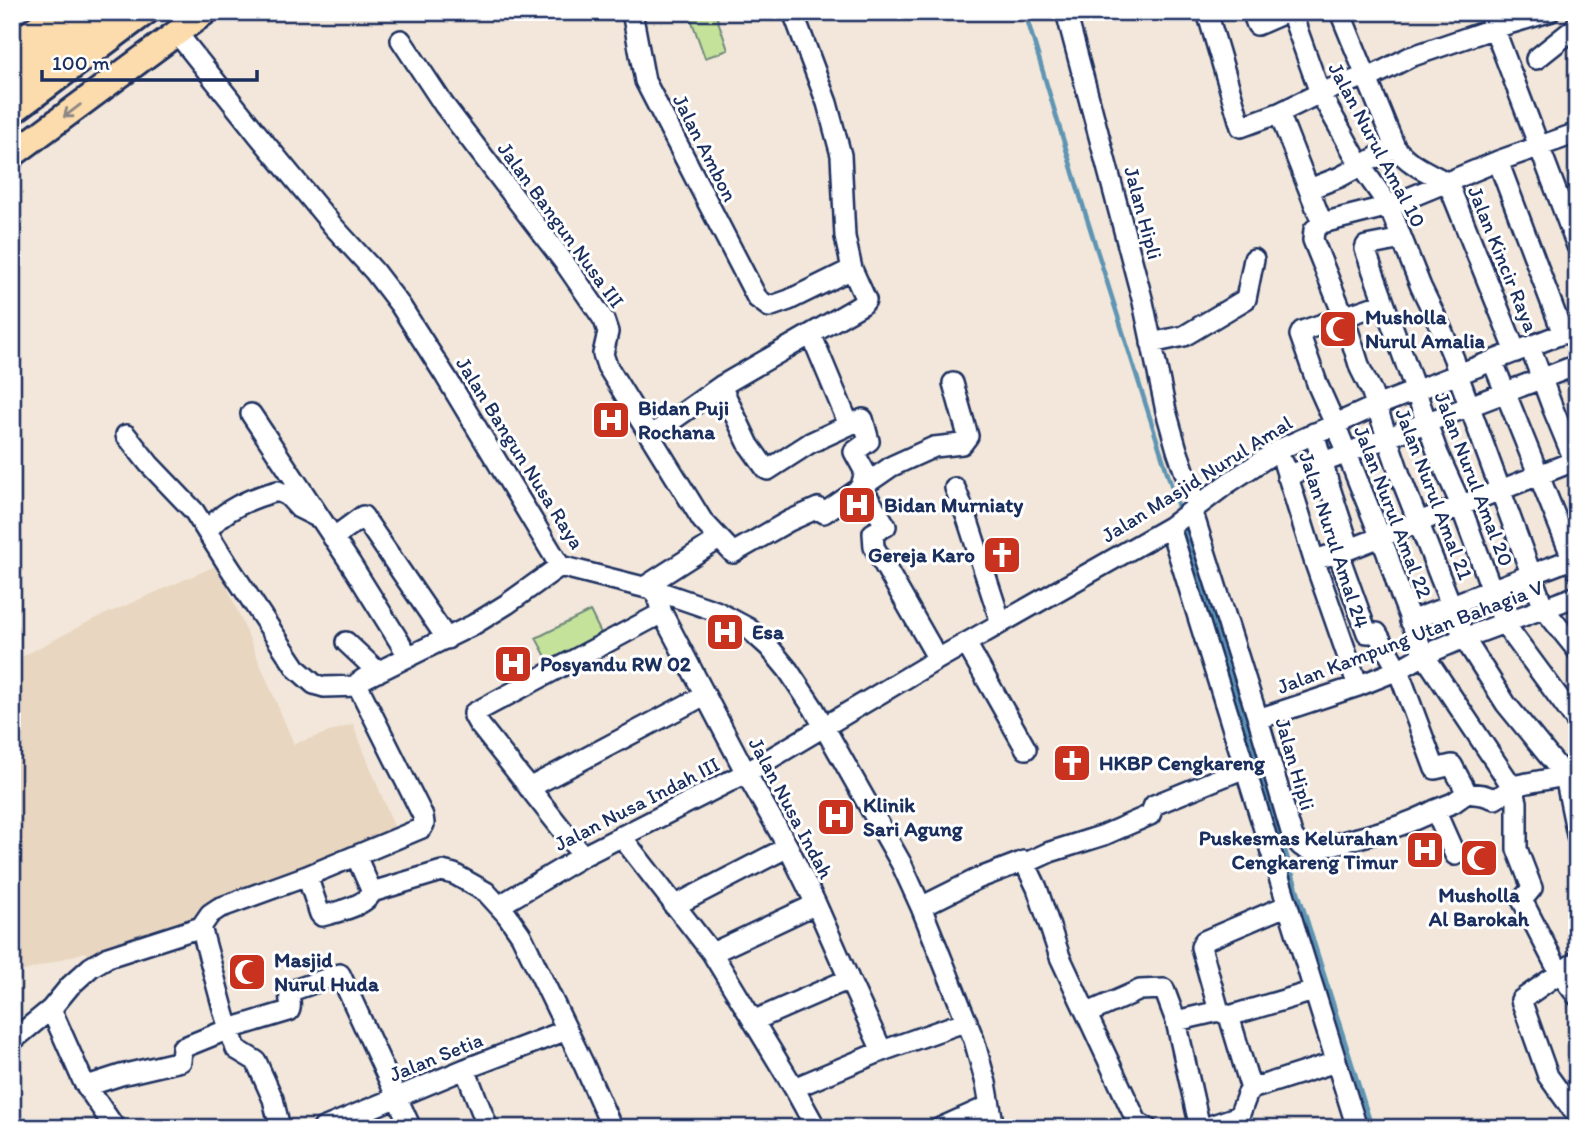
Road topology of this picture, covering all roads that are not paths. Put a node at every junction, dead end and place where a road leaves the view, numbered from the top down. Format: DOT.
graph roads {
  1 [pos="64,12"];
  2 [pos="106,12"];
  3 [pos="146,12"];
  4 [pos="205,12"];
  5 [pos="632,12"];
  6 [pos="793,12"];
  7 [pos="1066,12"];
  8 [pos="1207,12"];
  9 [pos="1252,12"];
  10 [pos="1289,12"];
  11 [pos="1340,12"];
  12 [pos="1550,12"];
  13 [pos="1492,20"];
  14 [pos="1576,28"];
  15 [pos="177,33"];
  16 [pos="401,40"];
  17 [pos="12,50"];
  18 [pos="1536,59"];
  19 [pos="1366,78"];
  20 [pos="12,84"];
  21 [pos="1320,93"];
  22 [pos="12,112"];
  23 [pos="1279,113"];
  24 [pos="1577,133"];
  25 [pos="1540,145"];
  26 [pos="1395,147"];
  27 [pos="12,155"];
  28 [pos="1498,161"];
  29 [pos="1360,165"];
  30 [pos="1448,183"];
  31 [pos="1309,189"];
  32 [pos="1389,206"];
  33 [pos="1322,223"];
  34 [pos="1402,239"];
  35 [pos="1577,246"];
  36 [pos="1254,259"];
  37 [pos="852,269"];
  38 [pos="1384,303"];
  39 [pos="1344,317"];
  40 [pos="1570,331"];
  41 [pos="811,334"];
  42 [pos="1151,343"];
  43 [pos="1523,350"];
  44 [pos="1493,362"];
  45 [pos="1577,365"];
  46 [pos="1458,375"];
  47 [pos="1541,379"];
  48 [pos="953,383"];
  49 [pos="721,386"];
  50 [pos="1417,390"];
  51 [pos="1505,393"];
  52 [pos="1376,406"];
  53 [pos="1470,406"];
  54 [pos="251,414"];
  55 [pos="1428,423"];
  56 [pos="1335,424"];
  57 [pos="849,425"];
  58 [pos="1314,433"];
  59 [pos="126,435"];
  60 [pos="650,436"];
  61 [pos="1388,438"];
  62 [pos="1280,449"];
  63 [pos="1346,454"];
  64 [pos="1576,462"];
  65 [pos="1322,463"];
  66 [pos="1287,475"];
  67 [pos="1539,476"];
  68 [pos="861,486"];
  69 [pos="955,488"];
  70 [pos="1501,489"];
  71 [pos="1460,506"];
  72 [pos="1184,516"];
  73 [pos="321,519"];
  74 [pos="1418,522"];
  75 [pos="207,532"];
  76 [pos="1380,537"];
  77 [pos="333,538"];
  78 [pos="726,546"];
  79 [pos="1344,551"];
  80 [pos="1314,560"];
  81 [pos="1575,562"];
  82 [pos="560,566"];
  83 [pos="1532,575"];
  84 [pos="649,588"];
  85 [pos="1492,590"];
  86 [pos="1577,596"];
  87 [pos="1451,605"];
  88 [pos="1544,609"];
  89 [pos="662,613"];
  90 [pos="1410,621"];
  91 [pos="1001,623"];
  92 [pos="1504,623"];
  93 [pos="1367,633"];
  94 [pos="1464,638"];
  95 [pos="447,639"];
  96 [pos="1343,641"];
  97 [pos="346,642"];
  98 [pos="966,643"];
  99 [pos="1577,650"];
  100 [pos="1424,655"];
  101 [pos="410,657"];
  102 [pos="938,659"];
  103 [pos="1398,670"];
  104 [pos="378,672"];
  105 [pos="1358,685"];
  106 [pos="359,686"];
  107 [pos="705,695"];
  108 [pos="1258,719"];
  109 [pos="1577,722"];
  110 [pos="824,726"];
  111 [pos="1026,749"];
  112 [pos="1245,768"];
  113 [pos="746,773"];
  114 [pos="1571,773"];
  115 [pos="529,788"];
  116 [pos="1513,788"];
  117 [pos="1467,793"];
  118 [pos="1435,810"];
  119 [pos="1577,835"];
  120 [pos="621,836"];
  121 [pos="788,846"];
  122 [pos="1455,855"];
  123 [pos="356,856"];
  124 [pos="583,856"];
  125 [pos="1026,863"];
  126 [pos="307,876"];
  127 [pos="372,891"];
  128 [pos="507,901"];
  129 [pos="816,904"];
  130 [pos="1288,905"];
  131 [pos="674,906"];
  132 [pos="921,907"];
  133 [pos="201,927"];
  134 [pos="712,953"];
  135 [pos="1577,961"];
  136 [pos="1560,974"];
  137 [pos="849,979"];
  138 [pos="1314,991"];
  139 [pos="1577,996"];
  140 [pos="51,1009"];
  141 [pos="1088,1013"];
  142 [pos="1224,1014"];
  143 [pos="753,1021"];
  144 [pos="967,1021"];
  145 [pos="1176,1021"];
  146 [pos="229,1029"];
  147 [pos="567,1030"];
  148 [pos="12,1041"];
  149 [pos="882,1051"];
  150 [pos="1336,1062"];
  151 [pos="465,1069"];
  152 [pos="87,1086"];
  153 [pos="794,1088"];
  154 [pos="1251,1089"];
  155 [pos="396,1097"];
  156 [pos="989,1106"];
  157 [pos="1577,1116"];
  158 [pos="1136,1126"];
  159 [pos="115,1128"];
  160 [pos="280,1128"];
  161 [pos="323,1128"];
  162 [pos="411,1128"];
  163 [pos="488,1128"];
  164 [pos="612,1128"];
  165 [pos="816,1128"];
  166 [pos="940,1128"];
  167 [pos="995,1128"];
  168 [pos="1202,1128"];
  169 [pos="1357,1128"];
  1 -- 17 [label="highway"];
  2 -- 20 [label="highway"];
  3 -- 22 [label="main road"];
  4 -- 15 [label="main road"];
  5 -- 37 [label="street, Jalan Ambon"];
  6 -- 37 [label="street"];
  7 -- 42 [label="street, Jalan Hipli"];
  8 -- 23 [label="street"];
  9 -- 10 [label="street"];
  10 -- 21 [label="street, Jalan Nurul Amal 10"];
  11 -- 19 [label="street, Jalan Kincir Raya"];
  12 -- 13 [label="street"];
  12 -- 14 [label="street"];
  13 -- 19 [label="street"];
  13 -- 25 [label="street"];
  14 -- 18 [label="street"];
  15 -- 27 [label="main road, one-way"];
  15 -- 82 [label="street, Jalan Bangun Nusa Raya"];
  16 -- 60 [label="street, Jalan Bangun Nusa III"];
  19 -- 21 [label="street"];
  19 -- 26 [label="street, Jalan Kincir Raya"];
  21 -- 23 [label="street"];
  21 -- 29 [label="street, Jalan Nurul Amal 10"];
  23 -- 31 [label="street"];
  24 -- 25 [label="street"];
  25 -- 28 [label="street"];
  25 -- 35 [label="street"];
  26 -- 29 [label="street"];
  26 -- 30 [label="street, Jalan Kincir Raya"];
  28 -- 30 [label="street"];
  28 -- 40 [label="street"];
  29 -- 31 [label="street"];
  29 -- 32 [label="street, Jalan Nurul Amal 10"];
  30 -- 32 [label="street"];
  30 -- 43 [label="street, Jalan Kincir Raya"];
  31 -- 33 [label="street"];
  32 -- 33 [label="street"];
  32 -- 34 [label="street, Jalan Nurul Amal 10"];
  33 -- 39 [label="street, Jalan Nurul Amal 21"];
  34 -- 38 [label="street, Jalan Nurul Amal 20"];
  34 -- 46 [label="street, Jalan Nurul Amal 10"];
  36 -- 42 [label="street"];
  37 -- 41 [label="street"];
  38 -- 39 [label="street"];
  38 -- 50 [label="street, Jalan Nurul Amal 20"];
  39 -- 52 [label="street, Jalan Nurul Amal 21"];
  39 -- 56 [label="street, Jalan Nurul Amal 22"];
  40 -- 43 [label="street, Jalan Masjid Nurul Amal"];
  41 -- 49 [label="street"];
  41 -- 57 [label="street"];
  42 -- 72 [label="street, Jalan Hipli"];
  43 -- 44 [label="street, Jalan Masjid Nurul Amal"];
  43 -- 47 [label="street, Jalan Kincir Raya"];
  44 -- 46 [label="street, Jalan Masjid Nurul Amal"];
  44 -- 51 [label="street"];
  45 -- 47 [label="street"];
  46 -- 50 [label="street, Jalan Masjid Nurul Amal"];
  46 -- 53 [label="street, Jalan Nurul Amal 10"];
  47 -- 51 [label="street"];
  47 -- 64 [label="street, Jalan Kincir Raya"];
  48 -- 68 [label="street"];
  49 -- 57 [label="street"];
  49 -- 60 [label="street"];
  50 -- 52 [label="street, Jalan Masjid Nurul Amal"];
  50 -- 55 [label="street, Jalan Nurul Amal 20"];
  51 -- 53 [label="street"];
  51 -- 67 [label="street"];
  52 -- 56 [label="street, Jalan Masjid Nurul Amal"];
  52 -- 61 [label="street, Jalan Nurul Amal 21"];
  53 -- 55 [label="street"];
  53 -- 70 [label="street, Jalan Nurul Amal 10"];
  54 -- 73 [label="street"];
  55 -- 61 [label="street"];
  55 -- 71 [label="street, Jalan Nurul Amal 20"];
  56 -- 58 [label="street, Jalan Masjid Nurul Amal"];
  56 -- 63 [label="street, Jalan Nurul Amal 22"];
  57 -- 68 [label="street"];
  58 -- 62 [label="street, Jalan Masjid Nurul Amal"];
  58 -- 65 [label="street"];
  59 -- 75 [label="street"];
  60 -- 78 [label="street, Jalan Bangun Nusa III"];
  61 -- 63 [label="street"];
  61 -- 74 [label="street, Jalan Nurul Amal 21"];
  62 -- 66 [label="street, Jalan Nurul Amal 24"];
  62 -- 72 [label="street, Jalan Masjid Nurul Amal"];
  63 -- 65 [label="street"];
  63 -- 76 [label="street, Jalan Nurul Amal 22"];
  64 -- 67 [label="street"];
  65 -- 66 [label="street"];
  65 -- 79 [label="street"];
  66 -- 80 [label="street, Jalan Nurul Amal 24"];
  67 -- 70 [label="street"];
  67 -- 81 [label="street"];
  68 -- 78 [label="street"];
  68 -- 102 [label="street"];
  69 -- 91 [label="street"];
  70 -- 71 [label="street"];
  70 -- 83 [label="street, Jalan Nurul Amal 10"];
  71 -- 74 [label="street"];
  71 -- 85 [label="street, Jalan Nurul Amal 20"];
  72 -- 91 [label="street, Jalan Masjid Nurul Amal"];
  72 -- 108 [label="street, Jalan Hipli"];
  72 -- 112 [label="street"];
  73 -- 75 [label="street"];
  73 -- 77 [label="street"];
  74 -- 76 [label="street"];
  74 -- 87 [label="street, Jalan Nurul Amal 21"];
  75 -- 106 [label="street"];
  76 -- 79 [label="street"];
  76 -- 90 [label="street, Jalan Nurul Amal 22"];
  77 -- 95 [label="street"];
  77 -- 101 [label="street"];
  78 -- 84 [label="street"];
  79 -- 80 [label="street"];
  79 -- 93 [label="street"];
  80 -- 96 [label="street, Jalan Nurul Amal 24"];
  81 -- 83 [label="street"];
  82 -- 84 [label="street, Jalan Bangun Nusa Raya"];
  82 -- 95 [label="street"];
  83 -- 85 [label="street"];
  83 -- 88 [label="street, Jalan Nurul Amal 10"];
  84 -- 89 [label="street, Jalan Nusa Indah"];
  84 -- 110 [label="street, Jalan Bangun Nusa Raya"];
  85 -- 87 [label="street"];
  85 -- 92 [label="street, Jalan Nurul Amal 20"];
  86 -- 88 [label="street, Jalan Kampung Utan Bahagia V"];
  87 -- 90 [label="street"];
  87 -- 94 [label="street, Jalan Nurul Amal 21"];
  88 -- 92 [label="street, Jalan Kampung Utan Bahagia V"];
  88 -- 99 [label="street, Jalan Nurul Amal 10"];
  89 -- 107 [label="street, Jalan Nusa Indah"];
  89 -- 115 [label="street"];
  90 -- 100 [label="street, Jalan Nurul Amal 22"];
  91 -- 98 [label="street, Jalan Masjid Nurul Amal"];
  92 -- 94 [label="street, Jalan Kampung Utan Bahagia V"];
  92 -- 109 [label="street, Jalan Nurul Amal 20"];
  93 -- 96 [label="street"];
  93 -- 103 [label="street"];
  94 -- 100 [label="street, Jalan Kampung Utan Bahagia V"];
  94 -- 114 [label="street, Jalan Nurul Amal 21"];
  95 -- 101 [label="street"];
  96 -- 105 [label="street, Jalan Nurul Amal 24"];
  97 -- 104 [label="street"];
  98 -- 102 [label="street, Jalan Masjid Nurul Amal"];
  98 -- 111 [label="street"];
  100 -- 103 [label="street, Jalan Kampung Utan Bahagia V"];
  100 -- 116 [label="street, Jalan Nurul Amal 22"];
  101 -- 104 [label="street"];
  102 -- 110 [label="street, Jalan Masjid Nurul Amal"];
  103 -- 105 [label="street, Jalan Kampung Utan Bahagia V"];
  103 -- 117 [label="street"];
  104 -- 106 [label="street"];
  105 -- 108 [label="street, Jalan Kampung Utan Bahagia V"];
  106 -- 123 [label="street"];
  107 -- 113 [label="street, Jalan Nusa Indah"];
  107 -- 115 [label="street"];
  108 -- 118 [label="street, Jalan Hipli"];
  110 -- 113 [label="street, Jalan Nusa Indah III"];
  110 -- 132 [label="street, Jalan Bangun Nusa Raya"];
  112 -- 125 [label="street"];
  112 -- 130 [label="street"];
  113 -- 120 [label="street, Jalan Nusa Indah III"];
  113 -- 121 [label="street, Jalan Nusa Indah"];
  114 -- 116 [label="street"];
  114 -- 119 [label="street"];
  115 -- 124 [label="street"];
  116 -- 117 [label="street"];
  116 -- 136 [label="street"];
  117 -- 118 [label="street"];
  118 -- 122 [label="street"];
  120 -- 124 [label="street, Jalan Nusa Indah III"];
  120 -- 131 [label="street"];
  121 -- 129 [label="street, Jalan Nusa Indah"];
  121 -- 131 [label="street"];
  123 -- 126 [label="street"];
  123 -- 127 [label="street"];
  124 -- 128 [label="street, Jalan Nusa Indah III"];
  125 -- 132 [label="street"];
  125 -- 141 [label="street"];
  126 -- 127 [label="street"];
  126 -- 133 [label="street"];
  127 -- 147 [label="street"];
  129 -- 134 [label="street"];
  129 -- 137 [label="street, Jalan Nusa Indah"];
  130 -- 138 [label="street"];
  130 -- 142 [label="street"];
  131 -- 134 [label="street"];
  132 -- 144 [label="street, Jalan Bangun Nusa Raya"];
  133 -- 140 [label="street"];
  133 -- 146 [label="street"];
  134 -- 143 [label="street"];
  135 -- 136 [label="street"];
  136 -- 139 [label="street"];
  136 -- 157 [label="street"];
  137 -- 143 [label="street"];
  137 -- 149 [label="street, Jalan Nusa Indah"];
  138 -- 142 [label="street"];
  138 -- 150 [label="street"];
  140 -- 148 [label="street"];
  140 -- 152 [label="street"];
  141 -- 145 [label="street"];
  141 -- 158 [label="street"];
  142 -- 145 [label="street"];
  142 -- 154 [label="street"];
  143 -- 153 [label="street"];
  144 -- 149 [label="street"];
  144 -- 156 [label="street, Jalan Bangun Nusa Raya"];
  145 -- 168 [label="street"];
  146 -- 152 [label="street"];
  146 -- 155 [label="street"];
  146 -- 160 [label="street"];
  147 -- 151 [label="street, Jalan Setia"];
  147 -- 164 [label="street"];
  149 -- 153 [label="street"];
  150 -- 154 [label="street"];
  150 -- 169 [label="street"];
  151 -- 155 [label="street, Jalan Setia"];
  151 -- 163 [label="street"];
  152 -- 159 [label="street"];
  153 -- 165 [label="street"];
  154 -- 168 [label="street"];
  155 -- 161 [label="street, Jalan Setia"];
  155 -- 162 [label="street"];
  156 -- 166 [label="street"];
  156 -- 167 [label="street, Jalan Bangun Nusa Raya"];
}
